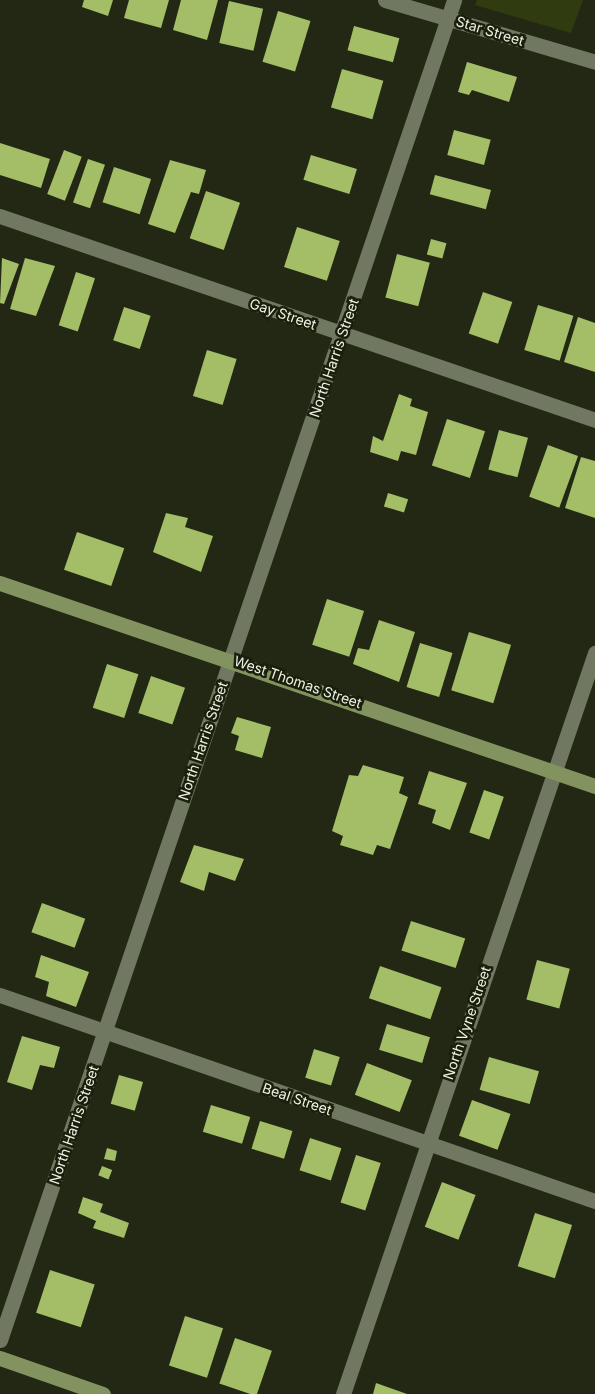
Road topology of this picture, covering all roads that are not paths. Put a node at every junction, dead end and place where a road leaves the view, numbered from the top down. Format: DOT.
graph roads {
  1 [pos="385,0"];
  2 [pos="454,0"];
  3 [pos="448,18"];
  4 [pos="595,62"];
  5 [pos="0,216"];
  6 [pos="342,335"];
  7 [pos="595,420"];
  8 [pos="0,583"];
  9 [pos="595,653"];
  10 [pos="231,659"];
  11 [pos="552,771"];
  12 [pos="595,786"];
  13 [pos="0,995"];
  14 [pos="106,1033"];
  15 [pos="426,1143"];
  16 [pos="595,1201"];
  17 [pos="0,1340"];
  18 [pos="0,1358"];
  19 [pos="103,1394"];
  20 [pos="343,1394"];
  1 -- 3 [label="street, Star Street"];
  2 -- 3 [label="street, North Harris Street"];
  3 -- 4 [label="street, Star Street"];
  3 -- 6 [label="street, North Harris Street"];
  5 -- 6 [label="street, Gay Street"];
  6 -- 7 [label="street, Gay Street"];
  6 -- 10 [label="street, North Harris Street"];
  8 -- 10 [label="main road, West Thomas Street"];
  9 -- 11 [label="street, North Vyne Street"];
  10 -- 11 [label="main road, West Thomas Street"];
  10 -- 14 [label="street, North Harris Street"];
  11 -- 12 [label="main road, West Thomas Street"];
  11 -- 15 [label="street, North Vyne Street"];
  13 -- 14 [label="street, Beal Street"];
  14 -- 15 [label="street, Beal Street"];
  14 -- 17 [label="street, North Harris Street"];
  15 -- 16 [label="street, Beal Street"];
  15 -- 20 [label="street, North Vyne Street"];
  18 -- 19 [label="main road"];
}
